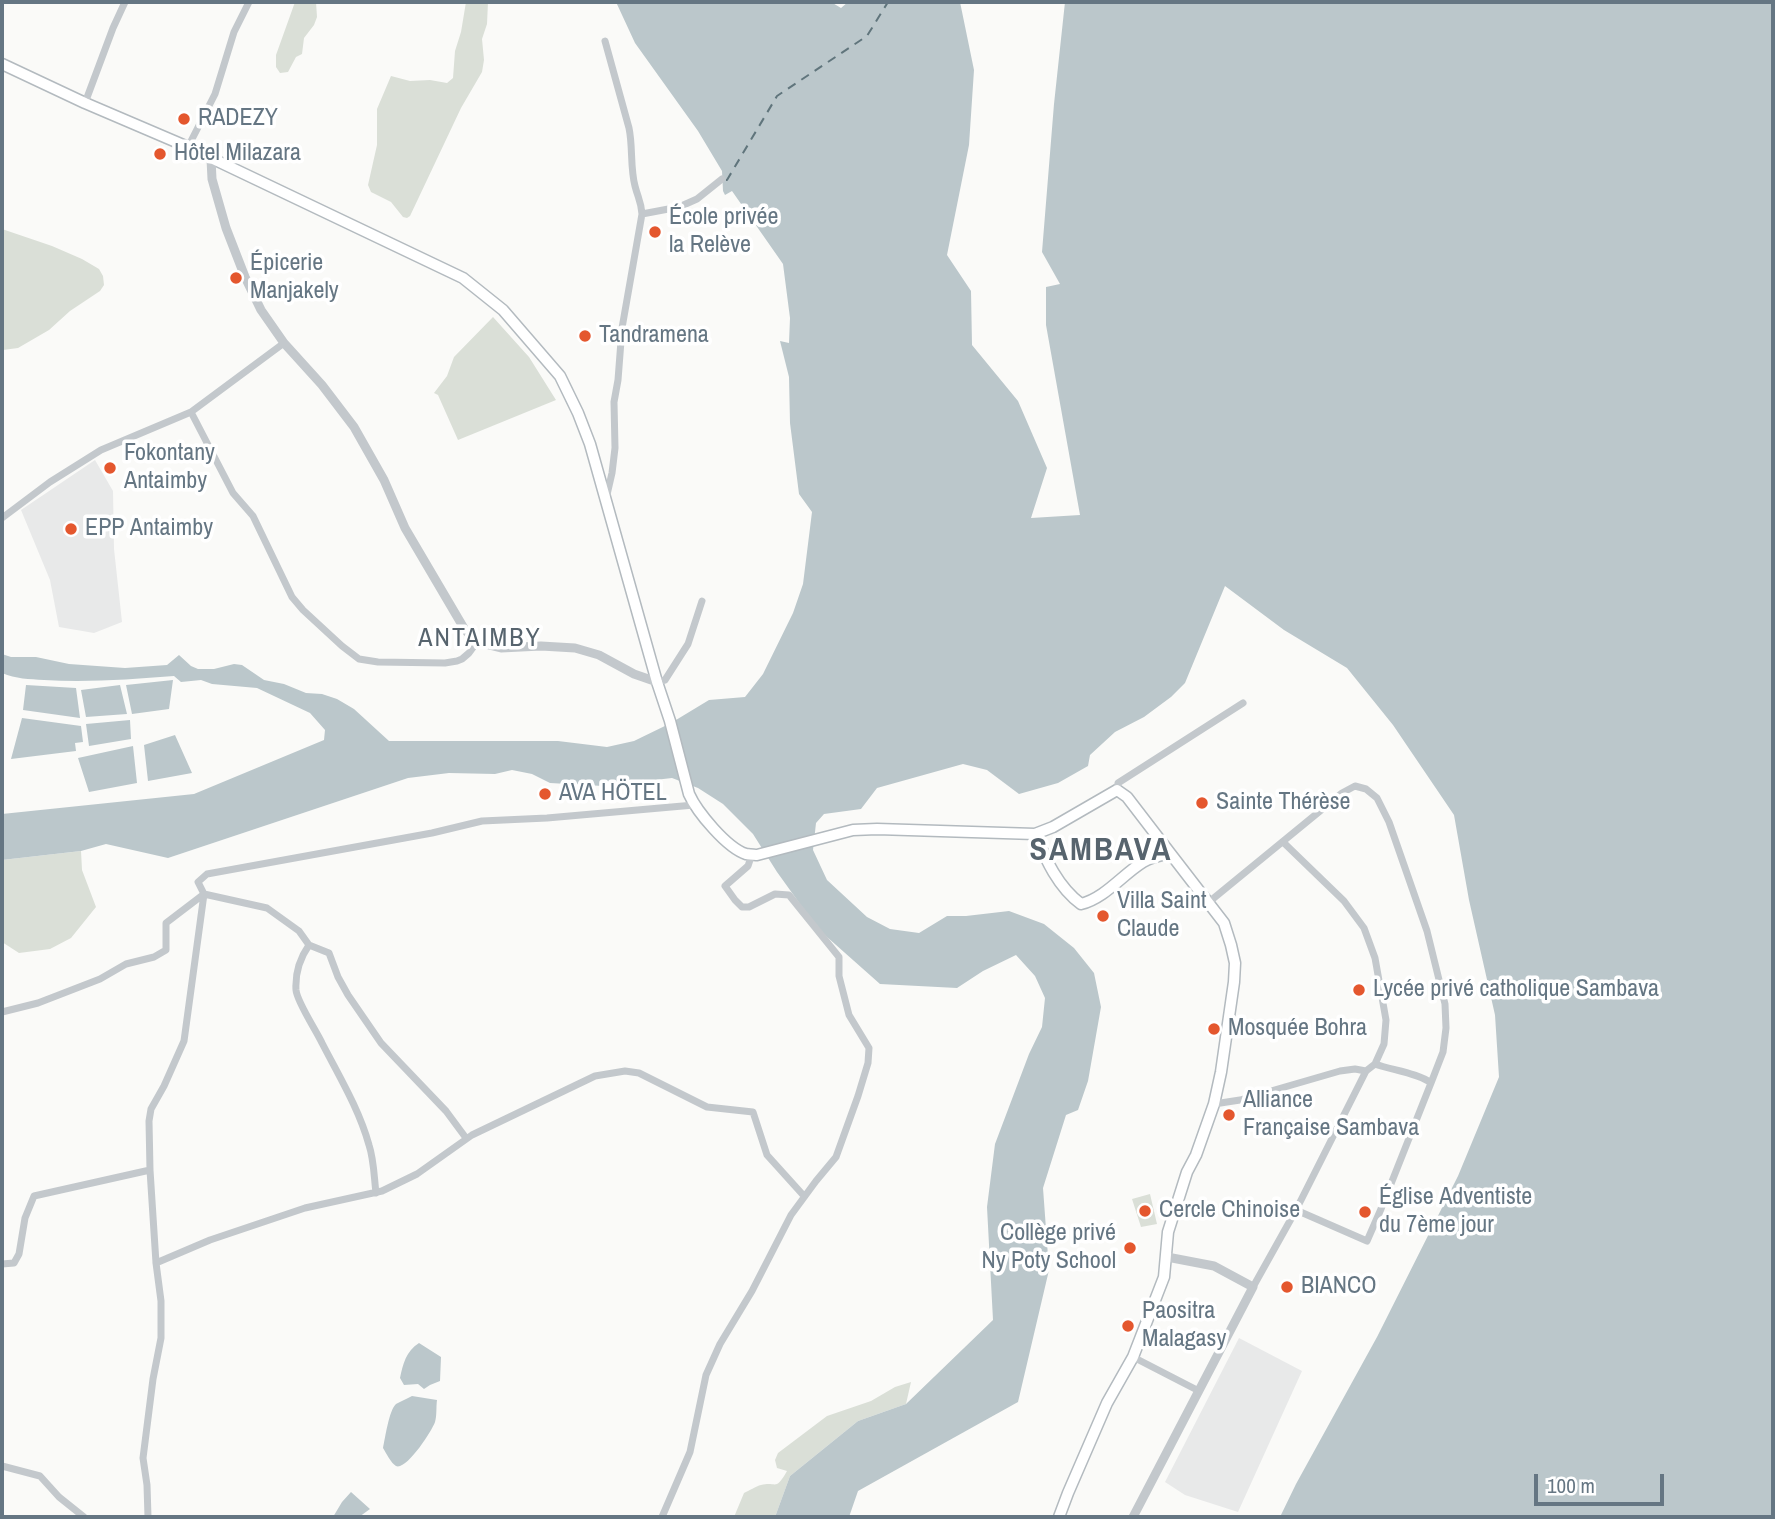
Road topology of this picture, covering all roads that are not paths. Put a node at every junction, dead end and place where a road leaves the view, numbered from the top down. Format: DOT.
graph roads {
  1 [pos="125,2"];
  2 [pos="249,2"];
  3 [pos="606,41"];
  4 [pos="2,64"];
  5 [pos="85,103"];
  6 [pos="188,147"];
  7 [pos="211,159"];
  8 [pos="722,179"];
  9 [pos="642,214"];
  10 [pos="284,342"];
  11 [pos="191,412"];
  12 [pos="606,500"];
  13 [pos="2,518"];
  14 [pos="702,601"];
  15 [pos="477,642"];
  16 [pos="657,682"];
  17 [pos="1243,703"];
  18 [pos="1117,790"];
  19 [pos="694,805"];
  20 [pos="1035,834"];
  21 [pos="1283,842"];
  22 [pos="1170,853"];
  23 [pos="754,855"];
  24 [pos="204,894"];
  25 [pos="1209,902"];
  26 [pos="309,945"];
  27 [pos="2,1012"];
  28 [pos="1375,1064"];
  29 [pos="1366,1070"];
  30 [pos="1431,1083"];
  31 [pos="1214,1104"];
  32 [pos="466,1138"];
  33 [pos="150,1170"];
  34 [pos="376,1193"];
  35 [pos="804,1196"];
  36 [pos="1296,1210"];
  37 [pos="1167,1257"];
  38 [pos="156,1263"];
  39 [pos="2,1264"];
  40 [pos="1253,1287"];
  41 [pos="1133,1357"];
  42 [pos="1199,1391"];
  43 [pos="2,1466"];
  44 [pos="84,1517"];
  45 [pos="148,1517"];
  46 [pos="662,1517"];
  47 [pos="1059,1517"];
  48 [pos="1133,1517"];
  1 -- 5 [label="street"];
  2 -- 6 [label="street"];
  3 -- 9 [label="street"];
  4 -- 5 [label="main road"];
  5 -- 6 [label="main road"];
  6 -- 7 [label="main road"];
  7 -- 10 [label="street"];
  7 -- 12 [label="main road"];
  8 -- 9 [label="street"];
  9 -- 12 [label="street"];
  10 -- 11 [label="street"];
  10 -- 15 [label="street"];
  11 -- 13 [label="street"];
  11 -- 15 [label="street"];
  12 -- 16 [label="main road"];
  14 -- 16 [label="street"];
  15 -- 16 [label="street"];
  16 -- 19 [label="main road"];
  17 -- 18 [label="street"];
  18 -- 20 [label="main road"];
  18 -- 22 [label="main road"];
  19 -- 23 [label="main road"];
  19 -- 24 [label="street"];
  20 -- 22 [label="main road"];
  20 -- 23 [label="main road"];
  21 -- 25 [label="street"];
  21 -- 28 [label="street"];
  21 -- 30 [label="street"];
  22 -- 25 [label="main road"];
  23 -- 35 [label="street"];
  24 -- 26 [label="street"];
  24 -- 27 [label="street"];
  24 -- 33 [label="street"];
  25 -- 31 [label="main road"];
  26 -- 32 [label="street"];
  26 -- 34 [label="street"];
  28 -- 29 [label="street"];
  28 -- 30 [label="street"];
  29 -- 31 [label="street"];
  29 -- 36 [label="street"];
  30 -- 36 [label="street"];
  31 -- 37 [label="main road"];
  32 -- 34 [label="street"];
  32 -- 35 [label="street"];
  33 -- 38 [label="street"];
  33 -- 39 [label="street"];
  34 -- 38 [label="street"];
  35 -- 46 [label="street"];
  36 -- 40 [label="street"];
  37 -- 40 [label="street"];
  37 -- 41 [label="main road"];
  38 -- 45 [label="street"];
  40 -- 42 [label="street"];
  41 -- 42 [label="street"];
  41 -- 47 [label="main road"];
  42 -- 48 [label="street"];
  43 -- 44 [label="street"];
}
